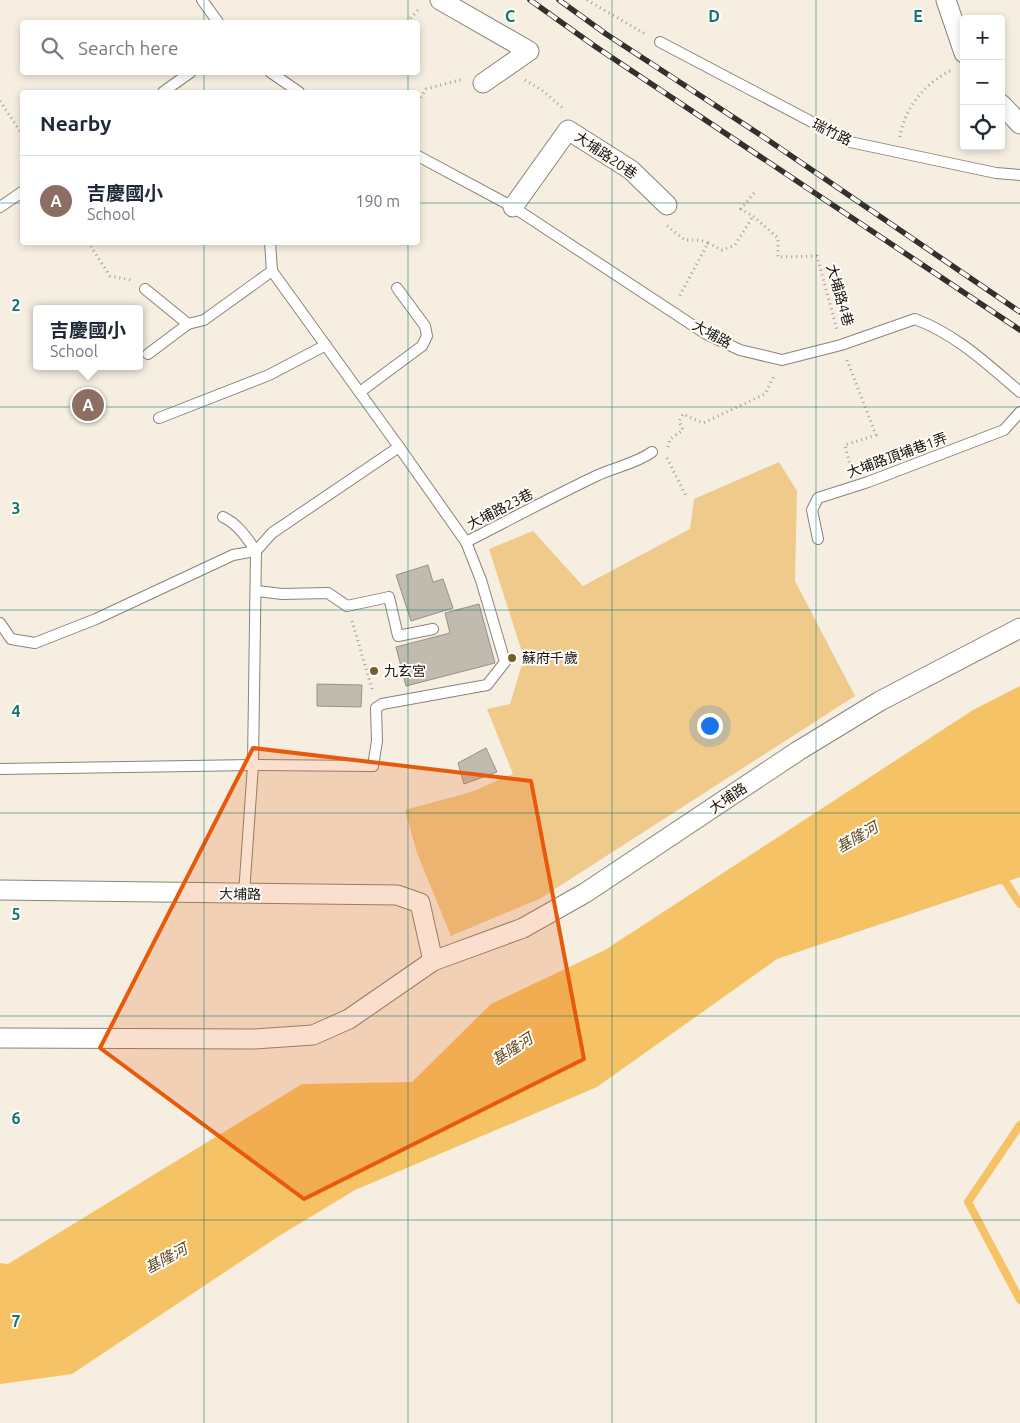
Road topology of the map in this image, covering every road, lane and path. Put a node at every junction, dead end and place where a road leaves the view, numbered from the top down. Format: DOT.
graph roads {
  1 [pos="202,0"];
  2 [pos="440,0"];
  3 [pos="587,0"];
  4 [pos="946,0"];
  5 [pos="422,6"];
  6 [pos="217,20"];
  7 [pos="410,20"];
  8 [pos="660,42"];
  9 [pos="960,60"];
  10 [pos="503,68"];
  11 [pos="187,75"];
  12 [pos="274,75"];
  13 [pos="483,83"];
  14 [pos="166,90"];
  15 [pos="296,90"];
  16 [pos="420,99"];
  17 [pos="0,101"];
  18 [pos="1002,105"];
  19 [pos="1020,124"];
  20 [pos="568,130"];
  21 [pos="20,131"];
  22 [pos="897,152"];
  23 [pos="420,157"];
  24 [pos="1020,175"];
  25 [pos="20,193"];
  26 [pos="754,193"];
  27 [pos="667,205"];
  28 [pos="0,207"];
  29 [pos="513,207"];
  30 [pos="753,216"];
  31 [pos="708,243"];
  32 [pos="90,245"];
  33 [pos="270,245"];
  34 [pos="272,272"];
  35 [pos="397,288"];
  36 [pos="146,289"];
  37 [pos="671,309"];
  38 [pos="188,324"];
  39 [pos="326,345"];
  40 [pos="842,345"];
  41 [pos="148,354"];
  42 [pos="782,360"];
  43 [pos="360,392"];
  44 [pos="1020,392"];
  45 [pos="1020,412"];
  46 [pos="160,418"];
  47 [pos="398,447"];
  48 [pos="652,452"];
  49 [pos="856,485"];
  50 [pos="687,498"];
  51 [pos="223,517"];
  52 [pos="818,539"];
  53 [pos="466,542"];
  54 [pos="256,551"];
  55 [pos="257,591"];
  56 [pos="347,606"];
  57 [pos="0,623"];
  58 [pos="1020,628"];
  59 [pos="434,629"];
  60 [pos="382,704"];
  61 [pos="253,765"];
  62 [pos="0,769"];
  63 [pos="0,890"];
  64 [pos="244,894"];
  65 [pos="434,961"];
  66 [pos="0,1038"];
  1 -- 6 [label="lane"];
  2 -- 10 [label="street"];
  3 -- 8 [label="path"];
  4 -- 9 [label="street"];
  5 -- 7 [label="path"];
  8 -- 22 [label="lane, 瑞竹路"];
  9 -- 22 [label="path"];
  10 -- 13 [label="street"];
  10 -- 20 [label="path"];
  11 -- 14 [label="lane"];
  12 -- 15 [label="lane"];
  13 -- 16 [label="path"];
  17 -- 21 [label="path"];
  18 -- 19 [label="street"];
  20 -- 27 [label="street, 大埔路20巷"];
  20 -- 29 [label="street, 大埔路20巷"];
  22 -- 24 [label="lane, 瑞竹路"];
  23 -- 29 [label="lane, 大埔路"];
  25 -- 28 [label="lane"];
  26 -- 30 [label="path"];
  27 -- 31 [label="path"];
  29 -- 37 [label="lane, 大埔路"];
  30 -- 31 [label="path"];
  30 -- 40 [label="path, 大埔路4巷"];
  31 -- 37 [label="path"];
  32 -- 36 [label="path"];
  33 -- 34 [label="lane"];
  34 -- 38 [label="lane"];
  34 -- 39 [label="lane, 大埔路23巷"];
  35 -- 43 [label="lane"];
  36 -- 38 [label="lane"];
  37 -- 42 [label="lane, 大埔路"];
  38 -- 41 [label="lane"];
  39 -- 43 [label="lane, 大埔路23巷"];
  39 -- 46 [label="lane"];
  40 -- 42 [label="lane, 大埔路"];
  40 -- 44 [label="lane, 大埔路"];
  40 -- 49 [label="path"];
  42 -- 50 [label="path"];
  43 -- 47 [label="lane, 大埔路23巷"];
  45 -- 49 [label="lane, 大埔路頂埔巷1弄"];
  47 -- 53 [label="lane, 大埔路23巷"];
  47 -- 54 [label="lane"];
  48 -- 53 [label="lane, 大埔路23巷"];
  49 -- 52 [label="lane, 大埔路頂埔巷1弄"];
  51 -- 54 [label="lane"];
  53 -- 60 [label="lane"];
  54 -- 55 [label="lane"];
  54 -- 57 [label="lane"];
  55 -- 56 [label="lane"];
  55 -- 61 [label="lane"];
  56 -- 59 [label="lane"];
  56 -- 60 [label="path"];
  58 -- 65 [label="street, 大埔路"];
  60 -- 61 [label="lane"];
  61 -- 62 [label="lane"];
  61 -- 64 [label="lane"];
  63 -- 64 [label="street, 大埔路"];
  64 -- 65 [label="street, 大埔路"];
  65 -- 66 [label="street, 大埔路"];
}
